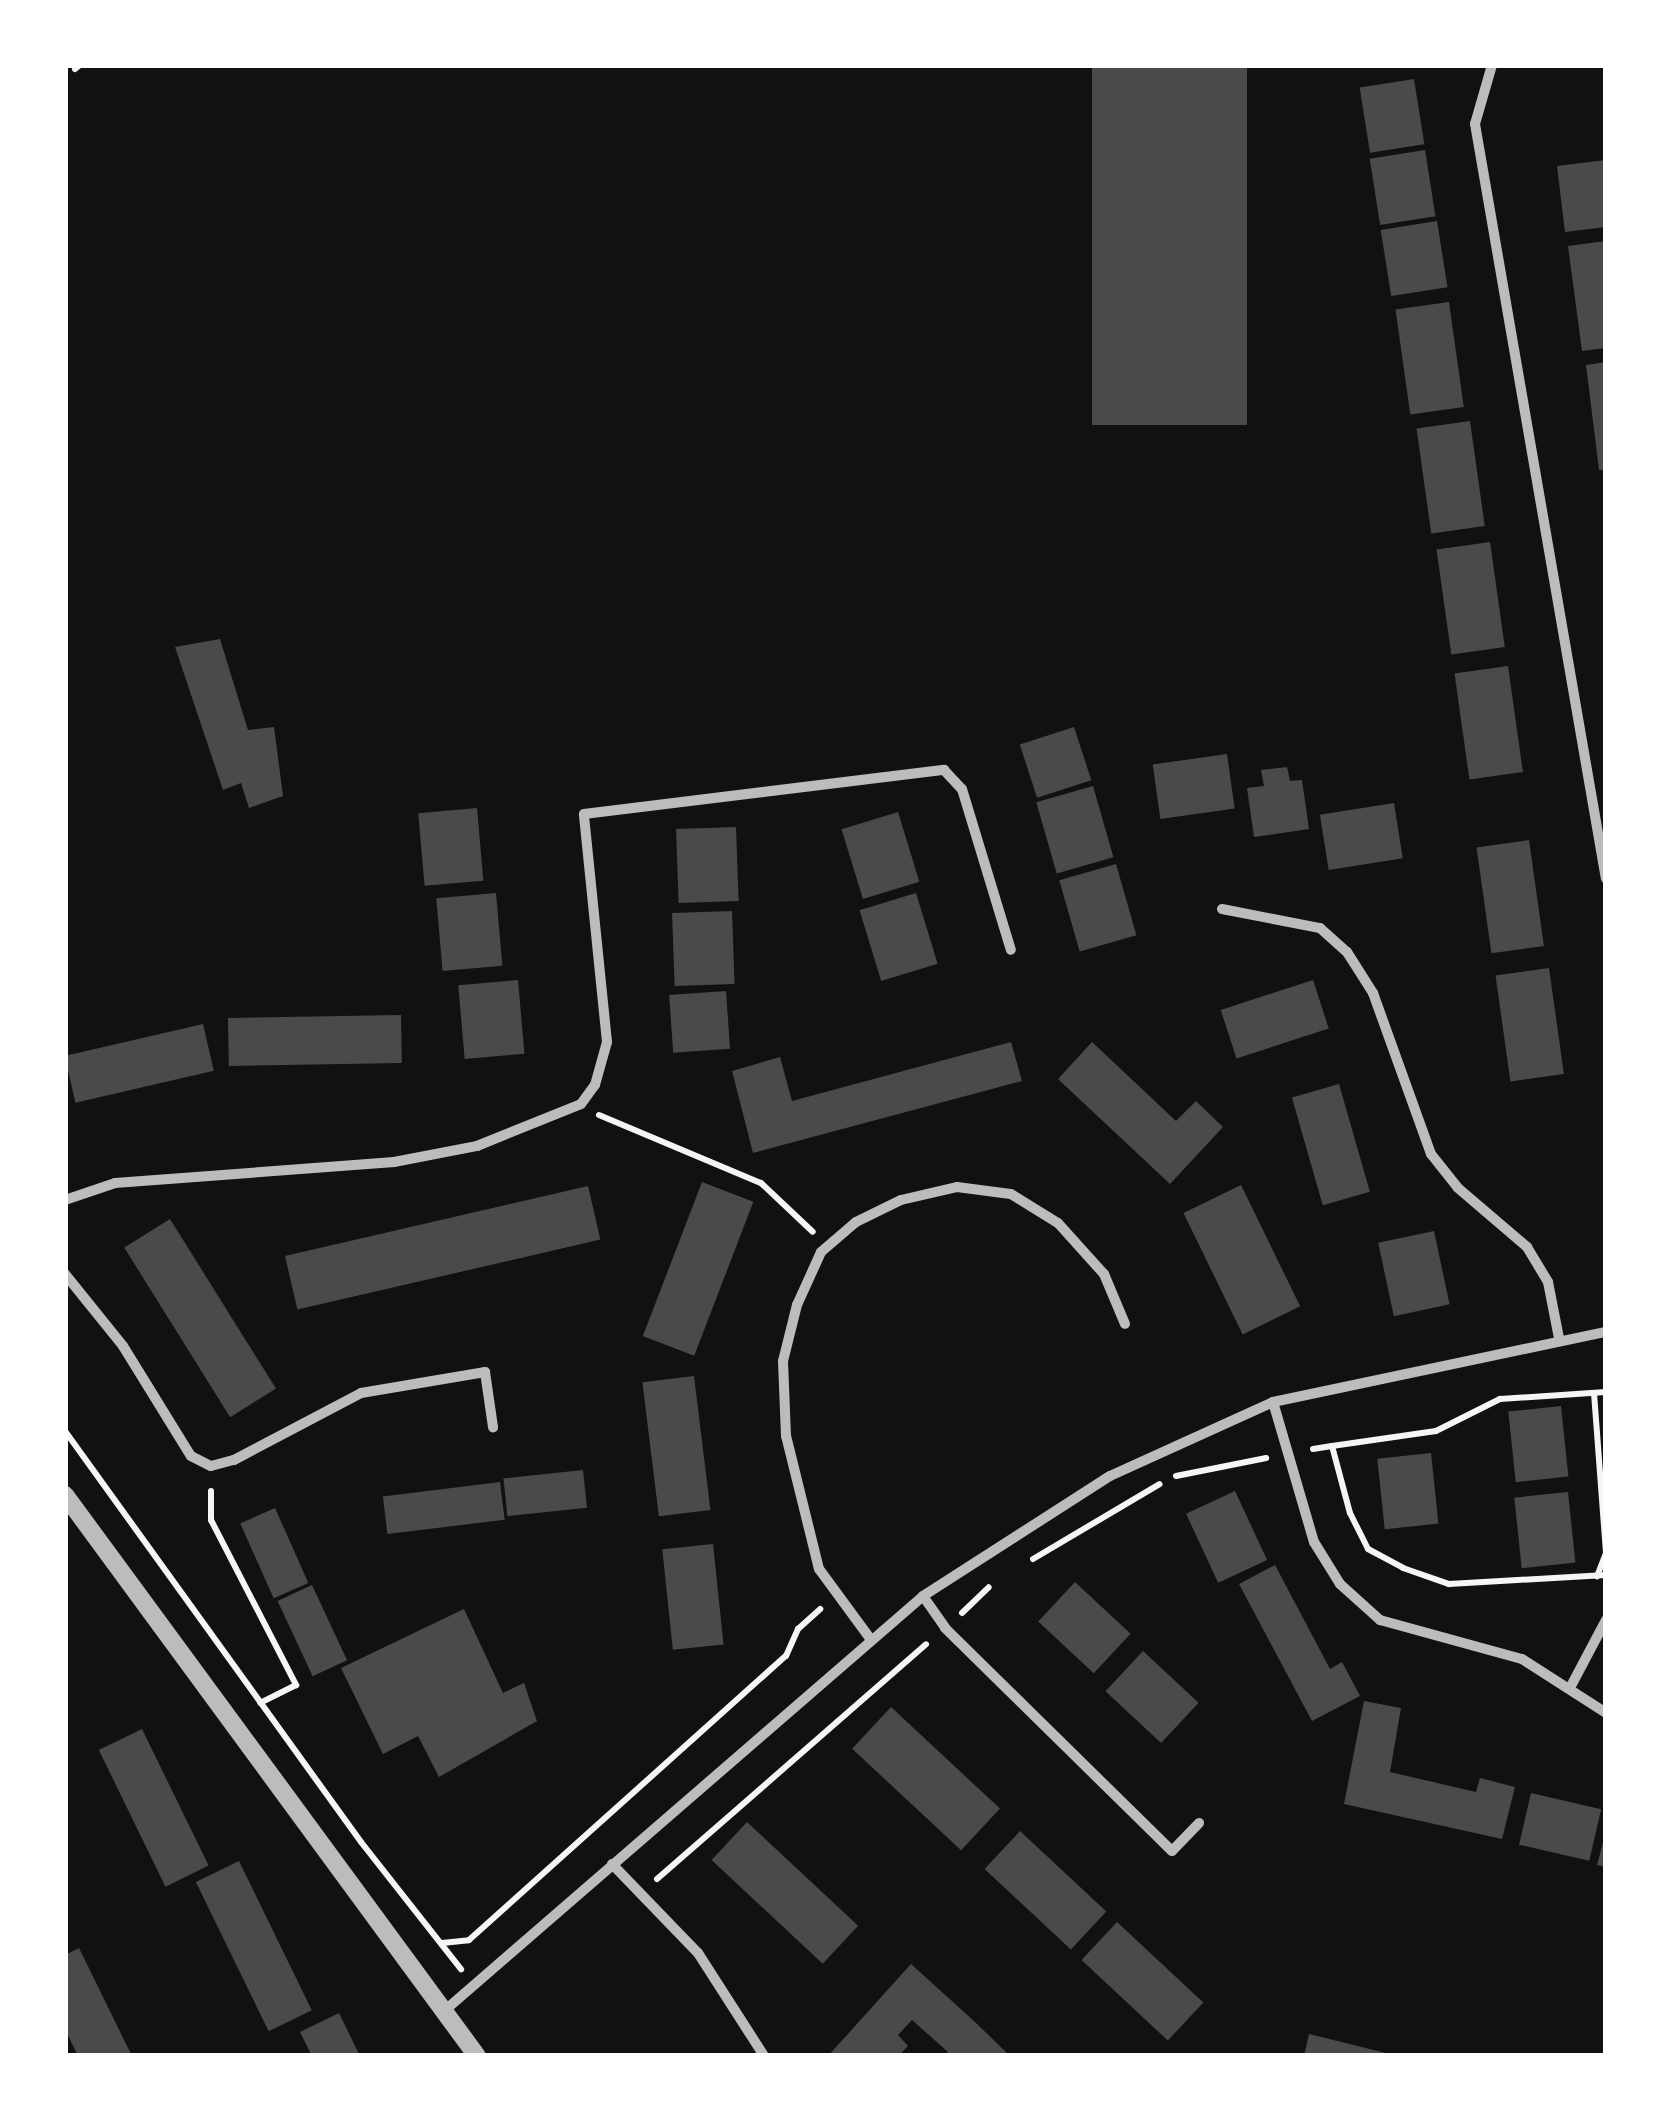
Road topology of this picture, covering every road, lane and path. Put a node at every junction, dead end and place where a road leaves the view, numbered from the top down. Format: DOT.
graph roads {
  1 [pos="1492,65"];
  2 [pos="1606,879"];
  3 [pos="1222,909"];
  4 [pos="1010,950"];
  5 [pos="581,1104"];
  6 [pos="65,1200"];
  7 [pos="828,1246"];
  8 [pos="65,1274"];
  9 [pos="1124,1324"];
  10 [pos="1606,1332"];
  11 [pos="1559,1338"];
  12 [pos="1606,1392"];
  13 [pos="1594,1393"];
  14 [pos="1272,1402"];
  15 [pos="493,1428"];
  16 [pos="65,1431"];
  17 [pos="1332,1446"];
  18 [pos="1292,1452"];
  19 [pos="211,1466"];
  20 [pos="65,1496"];
  21 [pos="1024,1565"];
  22 [pos="1602,1575"];
  23 [pos="991,1584"];
  24 [pos="837,1594"];
  25 [pos="923,1596"];
  26 [pos="1606,1620"];
  27 [pos="945,1628"];
  28 [pos="869,1636"];
  29 [pos="1571,1686"];
  30 [pos="260,1703"];
  31 [pos="1606,1714"];
  32 [pos="1198,1823"];
  33 [pos="612,1864"];
  34 [pos="641,1893"];
  35 [pos="440,1942"];
  36 [pos="474,1985"];
  37 [pos="444,2012"];
  38 [pos="478,2056"];
  39 [pos="764,2056"];
  1 -- 2 [label="street"];
  3 -- 11 [label="street"];
  4 -- 5 [label="street"];
  5 -- 6 [label="street"];
  5 -- 7 [label="path"];
  7 -- 9 [label="street"];
  7 -- 24 [label="street"];
  8 -- 19 [label="street"];
  10 -- 11 [label="street"];
  11 -- 14 [label="street"];
  12 -- 13 [label="path"];
  13 -- 17 [label="path"];
  13 -- 22 [label="path"];
  14 -- 18 [label="street"];
  14 -- 25 [label="street"];
  15 -- 19 [label="street"];
  16 -- 30 [label="path"];
  17 -- 18 [label="path"];
  17 -- 22 [label="path"];
  18 -- 21 [label="path"];
  18 -- 29 [label="street"];
  19 -- 30 [label="path"];
  20 -- 37 [label="street"];
  23 -- 27 [label="path"];
  24 -- 28 [label="street"];
  24 -- 35 [label="path"];
  25 -- 27 [label="street"];
  25 -- 28 [label="street"];
  26 -- 29 [label="street"];
  27 -- 32 [label="street"];
  27 -- 34 [label="path"];
  28 -- 33 [label="street"];
  29 -- 31 [label="street"];
  30 -- 35 [label="path"];
  33 -- 34 [label="street"];
  33 -- 36 [label="street"];
  34 -- 39 [label="street"];
  35 -- 36 [label="path"];
  36 -- 37 [label="street"];
  37 -- 38 [label="street"];
}
